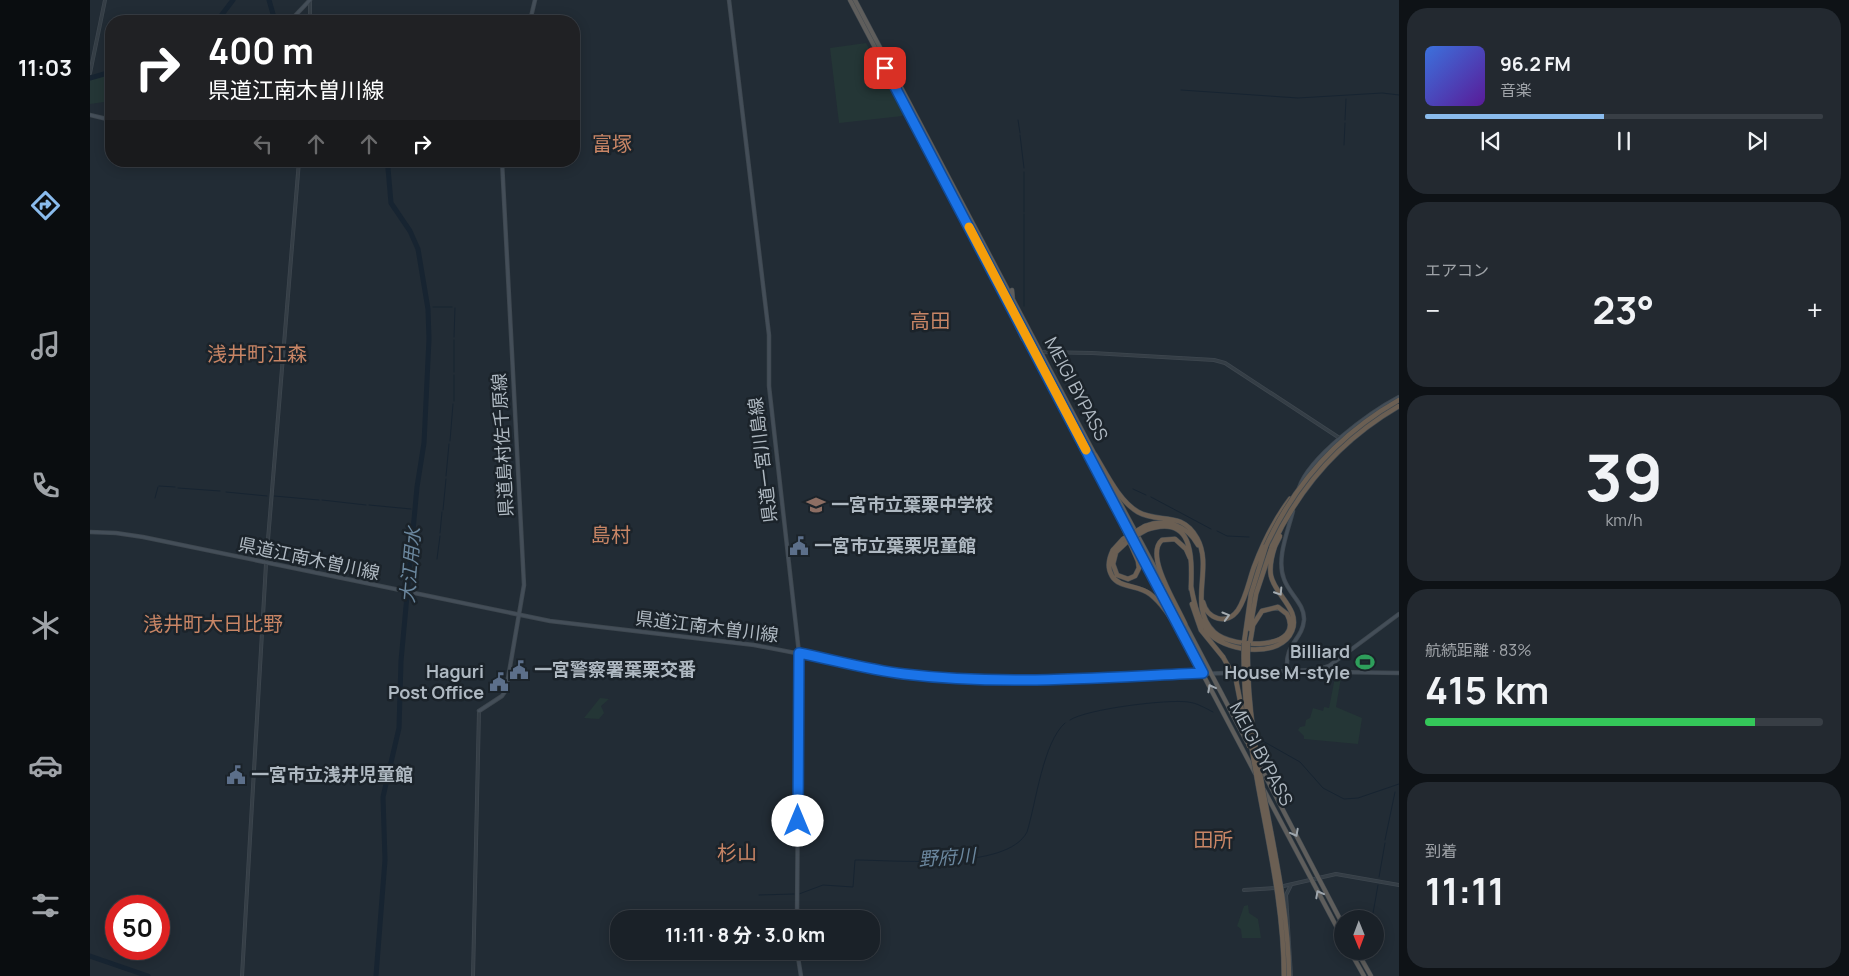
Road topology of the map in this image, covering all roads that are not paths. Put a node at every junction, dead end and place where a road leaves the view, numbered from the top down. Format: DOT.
graph roads {
  1 [pos="105,0"];
  2 [pos="310,0"];
  3 [pos="535,0"];
  4 [pos="729,0"];
  5 [pos="850,0"];
  6 [pos="855,0"];
  7 [pos="296,15"];
  8 [pos="310,15"];
  9 [pos="531,15"];
  10 [pos="90,73"];
  11 [pos="90,115"];
  12 [pos="105,119"];
  13 [pos="299,167"];
  14 [pos="502,167"];
  15 [pos="1012,290"];
  16 [pos="1013,301"];
  17 [pos="1008,307"];
  18 [pos="1029,342"];
  19 [pos="1039,352"];
  20 [pos="1399,399"];
  21 [pos="1399,407"];
  22 [pos="1341,438"];
  23 [pos="1349,444"];
  24 [pos="1095,455"];
  25 [pos="1106,488"];
  26 [pos="1298,493"];
  27 [pos="1120,498"];
  28 [pos="1119,515"];
  29 [pos="1291,518"];
  30 [pos="1145,528"];
  31 [pos="90,532"];
  32 [pos="1269,546"];
  33 [pos="1114,551"];
  34 [pos="266,564"];
  35 [pos="1203,566"];
  36 [pos="1192,567"];
  37 [pos="1191,586"];
  38 [pos="1202,586"];
  39 [pos="1399,614"];
  40 [pos="520,616"];
  41 [pos="1185,624"];
  42 [pos="1248,643"];
  43 [pos="1189,647"];
  44 [pos="799,653"];
  45 [pos="1326,667"];
  46 [pos="1287,670"];
  47 [pos="1203,673"];
  48 [pos="1211,673"];
  49 [pos="1399,674"];
  50 [pos="479,711"];
  51 [pos="1262,799"];
  52 [pos="1318,877"];
  53 [pos="1312,879"];
  54 [pos="1297,883"];
  55 [pos="1399,885"];
  56 [pos="1275,888"];
  57 [pos="1244,890"];
  58 [pos="797,910"];
  59 [pos="1335,910"];
  60 [pos="1334,922"];
  61 [pos="798,960"];
  62 [pos="1355,960"];
  63 [pos="1362,960"];
  64 [pos="242,976"];
  65 [pos="473,976"];
  66 [pos="801,976"];
  67 [pos="1283,976"];
  68 [pos="1290,976"];
  69 [pos="1364,976"];
  70 [pos="1371,976"];
  1 -- 10 [label="street"];
  2 -- 7 [label="main road"];
  2 -- 8 [label="street"];
  3 -- 9 [label="main road"];
  4 -- 44 [label="main road, 県道一宮川島線"];
  5 -- 18 [label="highway, MEIGI BYPASS"];
  6 -- 16 [label="highway, MEIGI BYPASS"];
  11 -- 12 [label="main road"];
  13 -- 34 [label="street"];
  14 -- 40 [label="main road, 県道島村佐千原線"];
  15 -- 16 [label="highway"];
  16 -- 19 [label="highway, MEIGI BYPASS"];
  17 -- 18 [label="highway"];
  18 -- 25 [label="highway, MEIGI BYPASS"];
  19 -- 22 [label="street"];
  19 -- 24 [label="highway, MEIGI BYPASS"];
  20 -- 22 [label="main road"];
  20 -- 26 [label="highway, bridge"];
  21 -- 23 [label="main road"];
  21 -- 26 [label="highway, bridge"];
  22 -- 23 [label="street"];
  22 -- 29 [label="main road"];
  23 -- 29 [label="main road"];
  24 -- 27 [label="highway"];
  25 -- 28 [label="highway"];
  26 -- 32 [label="highway, bridge"];
  26 -- 32 [label="highway, bridge"];
  27 -- 35 [label="highway"];
  27 -- 41 [label="highway, MEIGI BYPASS"];
  28 -- 33 [label="highway"];
  28 -- 43 [label="highway, MEIGI BYPASS"];
  29 -- 46 [label="main road"];
  30 -- 33 [label="highway, bridge"];
  30 -- 35 [label="highway"];
  30 -- 36 [label="highway"];
  31 -- 34 [label="main road, 県道江南木曽川線"];
  32 -- 37 [label="highway, one-way"];
  38 -- 32 [label="highway, one-way"];
  32 -- 42 [label="highway"];
  33 -- 43 [label="highway"];
  34 -- 40 [label="main road, 県道江南木曽川線"];
  34 -- 64 [label="street"];
  35 -- 38 [label="highway"];
  36 -- 37 [label="highway"];
  36 -- 41 [label="highway"];
  37 -- 51 [label="highway, bridge"];
  38 -- 42 [label="highway"];
  39 -- 45 [label="main road, 県道江南木曽川線"];
  40 -- 44 [label="main road, 県道江南木曽川線"];
  40 -- 50 [label="main road, 県道島村佐千原線"];
  41 -- 48 [label="highway, MEIGI BYPASS"];
  42 -- 51 [label="highway, bridge"];
  42 -- 68 [label="highway, bridge"];
  43 -- 47 [label="highway, MEIGI BYPASS"];
  44 -- 47 [label="main road, 県道江南木曽川線"];
  44 -- 58 [label="main road, 県道一宮川島線"];
  45 -- 46 [label="main road, 県道江南木曽川線"];
  45 -- 49 [label="main road, 県道江南木曽川線"];
  46 -- 48 [label="main road, 県道江南木曽川線"];
  47 -- 48 [label="main road, 県道江南木曽川線"];
  53 -- 47 [label="highway, MEIGI BYPASS, one-way"];
  48 -- 52 [label="highway, MEIGI BYPASS, one-way"];
  50 -- 65 [label="street"];
  51 -- 67 [label="highway, bridge"];
  52 -- 53 [label="street"];
  52 -- 55 [label="street"];
  52 -- 59 [label="highway, MEIGI BYPASS"];
  53 -- 54 [label="street"];
  60 -- 53 [label="highway, MEIGI BYPASS, one-way"];
  54 -- 56 [label="street"];
  54 -- 68 [label="street"];
  56 -- 57 [label="street"];
  56 -- 67 [label="street"];
  61 -- 66 [label="main road"];
  62 -- 69 [label="highway"];
  63 -- 70 [label="highway"];
}
